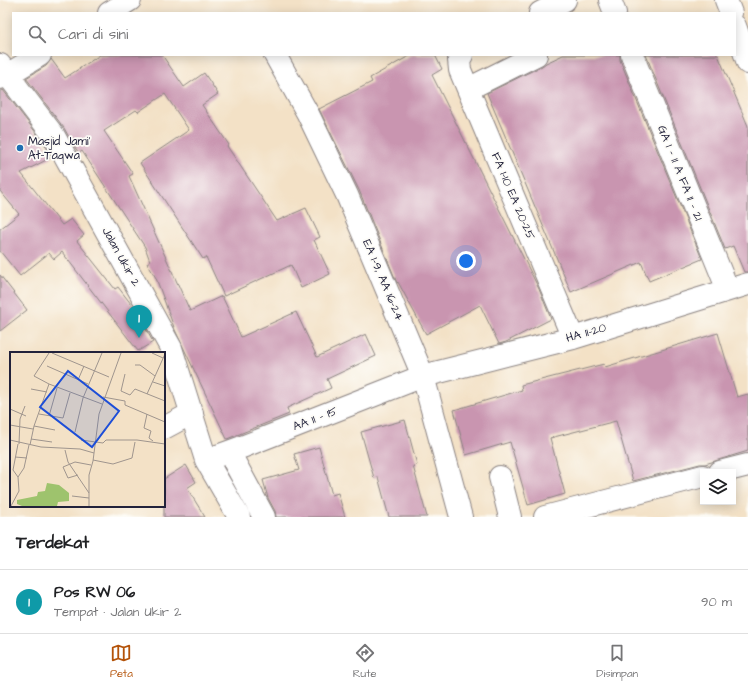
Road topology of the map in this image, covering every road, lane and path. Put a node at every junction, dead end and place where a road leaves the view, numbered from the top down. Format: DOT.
graph roads {
  1 [pos="130,0"];
  2 [pos="565,0"];
  3 [pos="610,0"];
  4 [pos="726,0"];
  5 [pos="111,12"];
  6 [pos="542,12"];
  7 [pos="615,12"];
  8 [pos="731,12"];
  9 [pos="736,29"];
  10 [pos="38,56"];
  11 [pos="276,56"];
  12 [pos="461,56"];
  13 [pos="534,56"];
  14 [pos="632,56"];
  15 [pos="748,63"];
  16 [pos="2,73"];
  17 [pos="468,89"];
  18 [pos="738,287"];
  19 [pos="573,338"];
  20 [pos="423,376"];
  21 [pos="192,413"];
  22 [pos="165,427"];
  23 [pos="229,452"];
  24 [pos="206,460"];
  25 [pos="748,465"];
  26 [pos="732,469"];
  27 [pos="500,477"];
  28 [pos="700,477"];
  29 [pos="599,510"];
  30 [pos="239,517"];
  31 [pos="264,517"];
  32 [pos="461,517"];
  33 [pos="510,517"];
  34 [pos="545,517"];
  1 -- 5 [label="street"];
  2 -- 6 [label="street"];
  3 -- 7 [label="street"];
  4 -- 8 [label="street"];
  9 -- 15 [label="street"];
  10 -- 16 [label="street"];
  11 -- 20 [label="street, EA 1-9, AA 16-24"];
  12 -- 17 [label="street, FA 1-10 EA 20-25"];
  13 -- 17 [label="street"];
  14 -- 18 [label="street, GA 1 - 11 A FA 11 - 21"];
  16 -- 21 [label="street, Jalan Ukir 2"];
  17 -- 19 [label="street, FA 1-10 EA 20-25"];
  18 -- 19 [label="street, HA 11-20"];
  19 -- 20 [label="street, HA 11-20"];
  20 -- 23 [label="street, AA 11 - 15"];
  20 -- 32 [label="street, EA 1-9, AA 16-24"];
  21 -- 22 [label="street"];
  21 -- 24 [label="street, Jalan Ukir 2"];
  23 -- 24 [label="street, AA 11 - 15"];
  23 -- 31 [label="street"];
  24 -- 30 [label="street, Jalan Ukir 2"];
  25 -- 26 [label="street"];
  27 -- 33 [label="street"];
  28 -- 29 [label="street"];
  29 -- 34 [label="street"];
}
